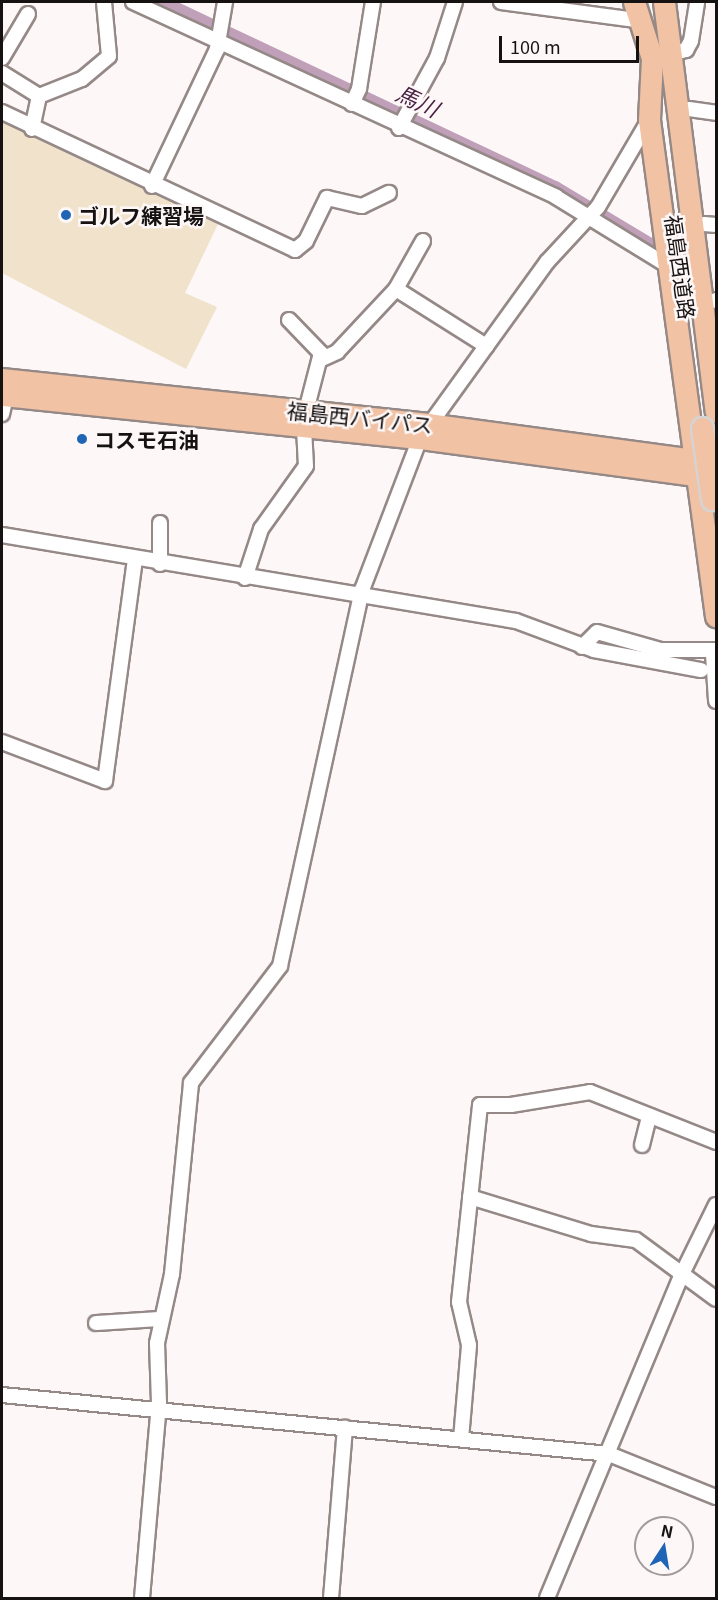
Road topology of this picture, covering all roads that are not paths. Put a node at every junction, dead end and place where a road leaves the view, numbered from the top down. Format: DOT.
graph roads {
  1 [pos="104,2"];
  2 [pos="133,2"];
  3 [pos="225,2"];
  4 [pos="373,2"];
  5 [pos="454,2"];
  6 [pos="501,2"];
  7 [pos="664,2"];
  8 [pos="697,2"];
  9 [pos="638,8"];
  10 [pos="28,14"];
  11 [pos="219,34"];
  12 [pos="661,56"];
  13 [pos="2,58"];
  14 [pos="2,74"];
  15 [pos="39,96"];
  16 [pos="355,97"];
  17 [pos="689,109"];
  18 [pos="2,112"];
  19 [pos="717,113"];
  20 [pos="649,120"];
  21 [pos="402,121"];
  22 [pos="32,129"];
  23 [pos="152,186"];
  24 [pos="389,193"];
  25 [pos="594,212"];
  26 [pos="710,225"];
  27 [pos="423,241"];
  28 [pos="670,267"];
  29 [pos="396,289"];
  30 [pos="716,302"];
  31 [pos="289,320"];
  32 [pos="486,346"];
  33 [pos="322,359"];
  34 [pos="3,396"];
  35 [pos="717,412"];
  36 [pos="305,419"];
  37 [pos="424,431"];
  38 [pos="717,463"];
  39 [pos="703,471"];
  40 [pos="160,523"];
  41 [pos="717,533"];
  42 [pos="2,535"];
  43 [pos="135,560"];
  44 [pos="160,564"];
  45 [pos="245,578"];
  46 [pos="361,596"];
  47 [pos="717,616"];
  48 [pos="582,647"];
  49 [pos="715,652"];
  50 [pos="701,670"];
  51 [pos="717,700"];
  52 [pos="2,742"];
  53 [pos="649,1116"];
  54 [pos="717,1142"];
  55 [pos="642,1145"];
  56 [pos="470,1197"];
  57 [pos="717,1205"];
  58 [pos="682,1274"];
  59 [pos="717,1299"];
  60 [pos="160,1319"];
  61 [pos="96,1323"];
  62 [pos="2,1395"];
  63 [pos="158,1411"];
  64 [pos="345,1428"];
  65 [pos="461,1439"];
  66 [pos="609,1454"];
  67 [pos="717,1497"];
  68 [pos="142,1599"];
  69 [pos="331,1599"];
  70 [pos="547,1599"];
  1 -- 15 [label="street"];
  2 -- 11 [label="street"];
  3 -- 11 [label="street"];
  4 -- 16 [label="street"];
  5 -- 21 [label="street"];
  6 -- 9 [label="street"];
  7 -- 12 [label="highway, 福島西道路"];
  8 -- 12 [label="street"];
  9 -- 12 [label="highway, 福島西道路"];
  10 -- 13 [label="street"];
  11 -- 16 [label="street"];
  11 -- 23 [label="street"];
  12 -- 17 [label="highway"];
  12 -- 20 [label="highway"];
  12 -- 35 [label="highway, 福島西道路"];
  12 -- 41 [label="highway, 福島西道路, bridge"];
  14 -- 15 [label="street"];
  15 -- 22 [label="street"];
  16 -- 21 [label="street"];
  17 -- 19 [label="street"];
  17 -- 26 [label="highway"];
  18 -- 22 [label="street"];
  20 -- 25 [label="street"];
  20 -- 28 [label="highway"];
  21 -- 25 [label="street"];
  22 -- 23 [label="street"];
  23 -- 24 [label="street"];
  25 -- 28 [label="street"];
  25 -- 32 [label="street"];
  26 -- 30 [label="highway"];
  27 -- 29 [label="street"];
  28 -- 39 [label="highway"];
  29 -- 32 [label="street"];
  29 -- 33 [label="street"];
  31 -- 33 [label="street"];
  32 -- 37 [label="street"];
  33 -- 36 [label="street"];
  34 -- 36 [label="highway, 福島西バイパス"];
  36 -- 37 [label="highway, 福島西バイパス"];
  36 -- 45 [label="street"];
  37 -- 39 [label="highway, 福島西バイパス"];
  37 -- 46 [label="street"];
  38 -- 39 [label="highway, 福島西バイパス"];
  39 -- 47 [label="highway"];
  40 -- 44 [label="street"];
  42 -- 43 [label="street"];
  43 -- 44 [label="street"];
  43 -- 52 [label="street"];
  44 -- 45 [label="street"];
  45 -- 46 [label="street"];
  46 -- 48 [label="street"];
  46 -- 60 [label="street"];
  48 -- 49 [label="street"];
  48 -- 50 [label="street"];
  49 -- 51 [label="street"];
  53 -- 54 [label="street"];
  53 -- 55 [label="street"];
  53 -- 56 [label="street"];
  56 -- 58 [label="street"];
  56 -- 65 [label="street"];
  57 -- 58 [label="street"];
  58 -- 59 [label="street"];
  58 -- 66 [label="street"];
  60 -- 61 [label="street"];
  60 -- 63 [label="street"];
  62 -- 63 [label="street"];
  63 -- 64 [label="street"];
  63 -- 68 [label="street"];
  64 -- 65 [label="street"];
  64 -- 69 [label="street"];
  65 -- 66 [label="street"];
  66 -- 67 [label="street"];
  66 -- 70 [label="street"];
}
